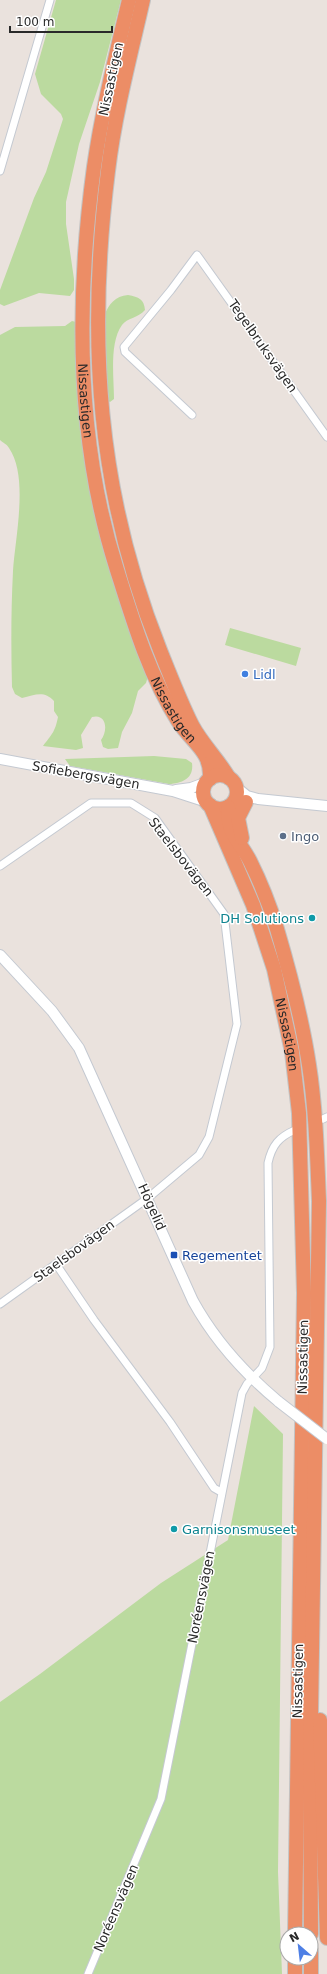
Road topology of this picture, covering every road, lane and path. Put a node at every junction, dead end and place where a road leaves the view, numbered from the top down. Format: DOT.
graph roads {
  1 [pos="50,0"];
  2 [pos="129,0"];
  3 [pos="143,0"];
  4 [pos="0,171"];
  5 [pos="192,415"];
  6 [pos="327,437"];
  7 [pos="0,759"];
  8 [pos="208,780"];
  9 [pos="233,783"];
  10 [pos="173,791"];
  11 [pos="252,801"];
  12 [pos="208,804"];
  13 [pos="229,806"];
  14 [pos="327,806"];
  15 [pos="249,860"];
  16 [pos="0,866"];
  17 [pos="0,955"];
  18 [pos="295,1130"];
  19 [pos="148,1198"];
  20 [pos="56,1264"];
  21 [pos="0,1304"];
  22 [pos="252,1379"];
  23 [pos="327,1439"];
  24 [pos="222,1492"];
  25 [pos="313,1634"];
  26 [pos="297,1926"];
  27 [pos="311,1926"];
  28 [pos="327,1938"];
  29 [pos="88,1974"];
  1 -- 4 [label="street"];
  2 -- 8 [label="highway, Nissastigen"];
  3 -- 9 [label="highway, Nissastigen"];
  5 -- 6 [label="street, Tegelbruksvägen"];
  7 -- 10 [label="street, Sofiebergsvägen"];
  8 -- 9 [label="highway"];
  8 -- 10 [label="street, Sofiebergsvägen"];
  8 -- 12 [label="highway"];
  9 -- 11 [label="street"];
  9 -- 13 [label="highway"];
  10 -- 12 [label="street, Sofiebergsvägen"];
  11 -- 13 [label="street"];
  11 -- 14 [label="street"];
  11 -- 15 [label="highway"];
  12 -- 13 [label="highway"];
  12 -- 26 [label="highway, Nissastigen"];
  13 -- 15 [label="highway, Nissastigen"];
  15 -- 25 [label="highway, Nissastigen"];
  16 -- 19 [label="street, Staelsbovägen"];
  17 -- 19 [label="street, Högelid"];
  18 -- 22 [label="street, Noréensvägen"];
  19 -- 20 [label="street, Staelsbovägen"];
  19 -- 22 [label="street, Högelid"];
  20 -- 21 [label="street, Staelsbovägen"];
  20 -- 24 [label="street"];
  22 -- 23 [label="street, Högelid, bridge"];
  22 -- 24 [label="street, Noréensvägen"];
  24 -- 29 [label="street, Noréensvägen"];
  25 -- 27 [label="highway"];
  25 -- 28 [label="highway"];
}
